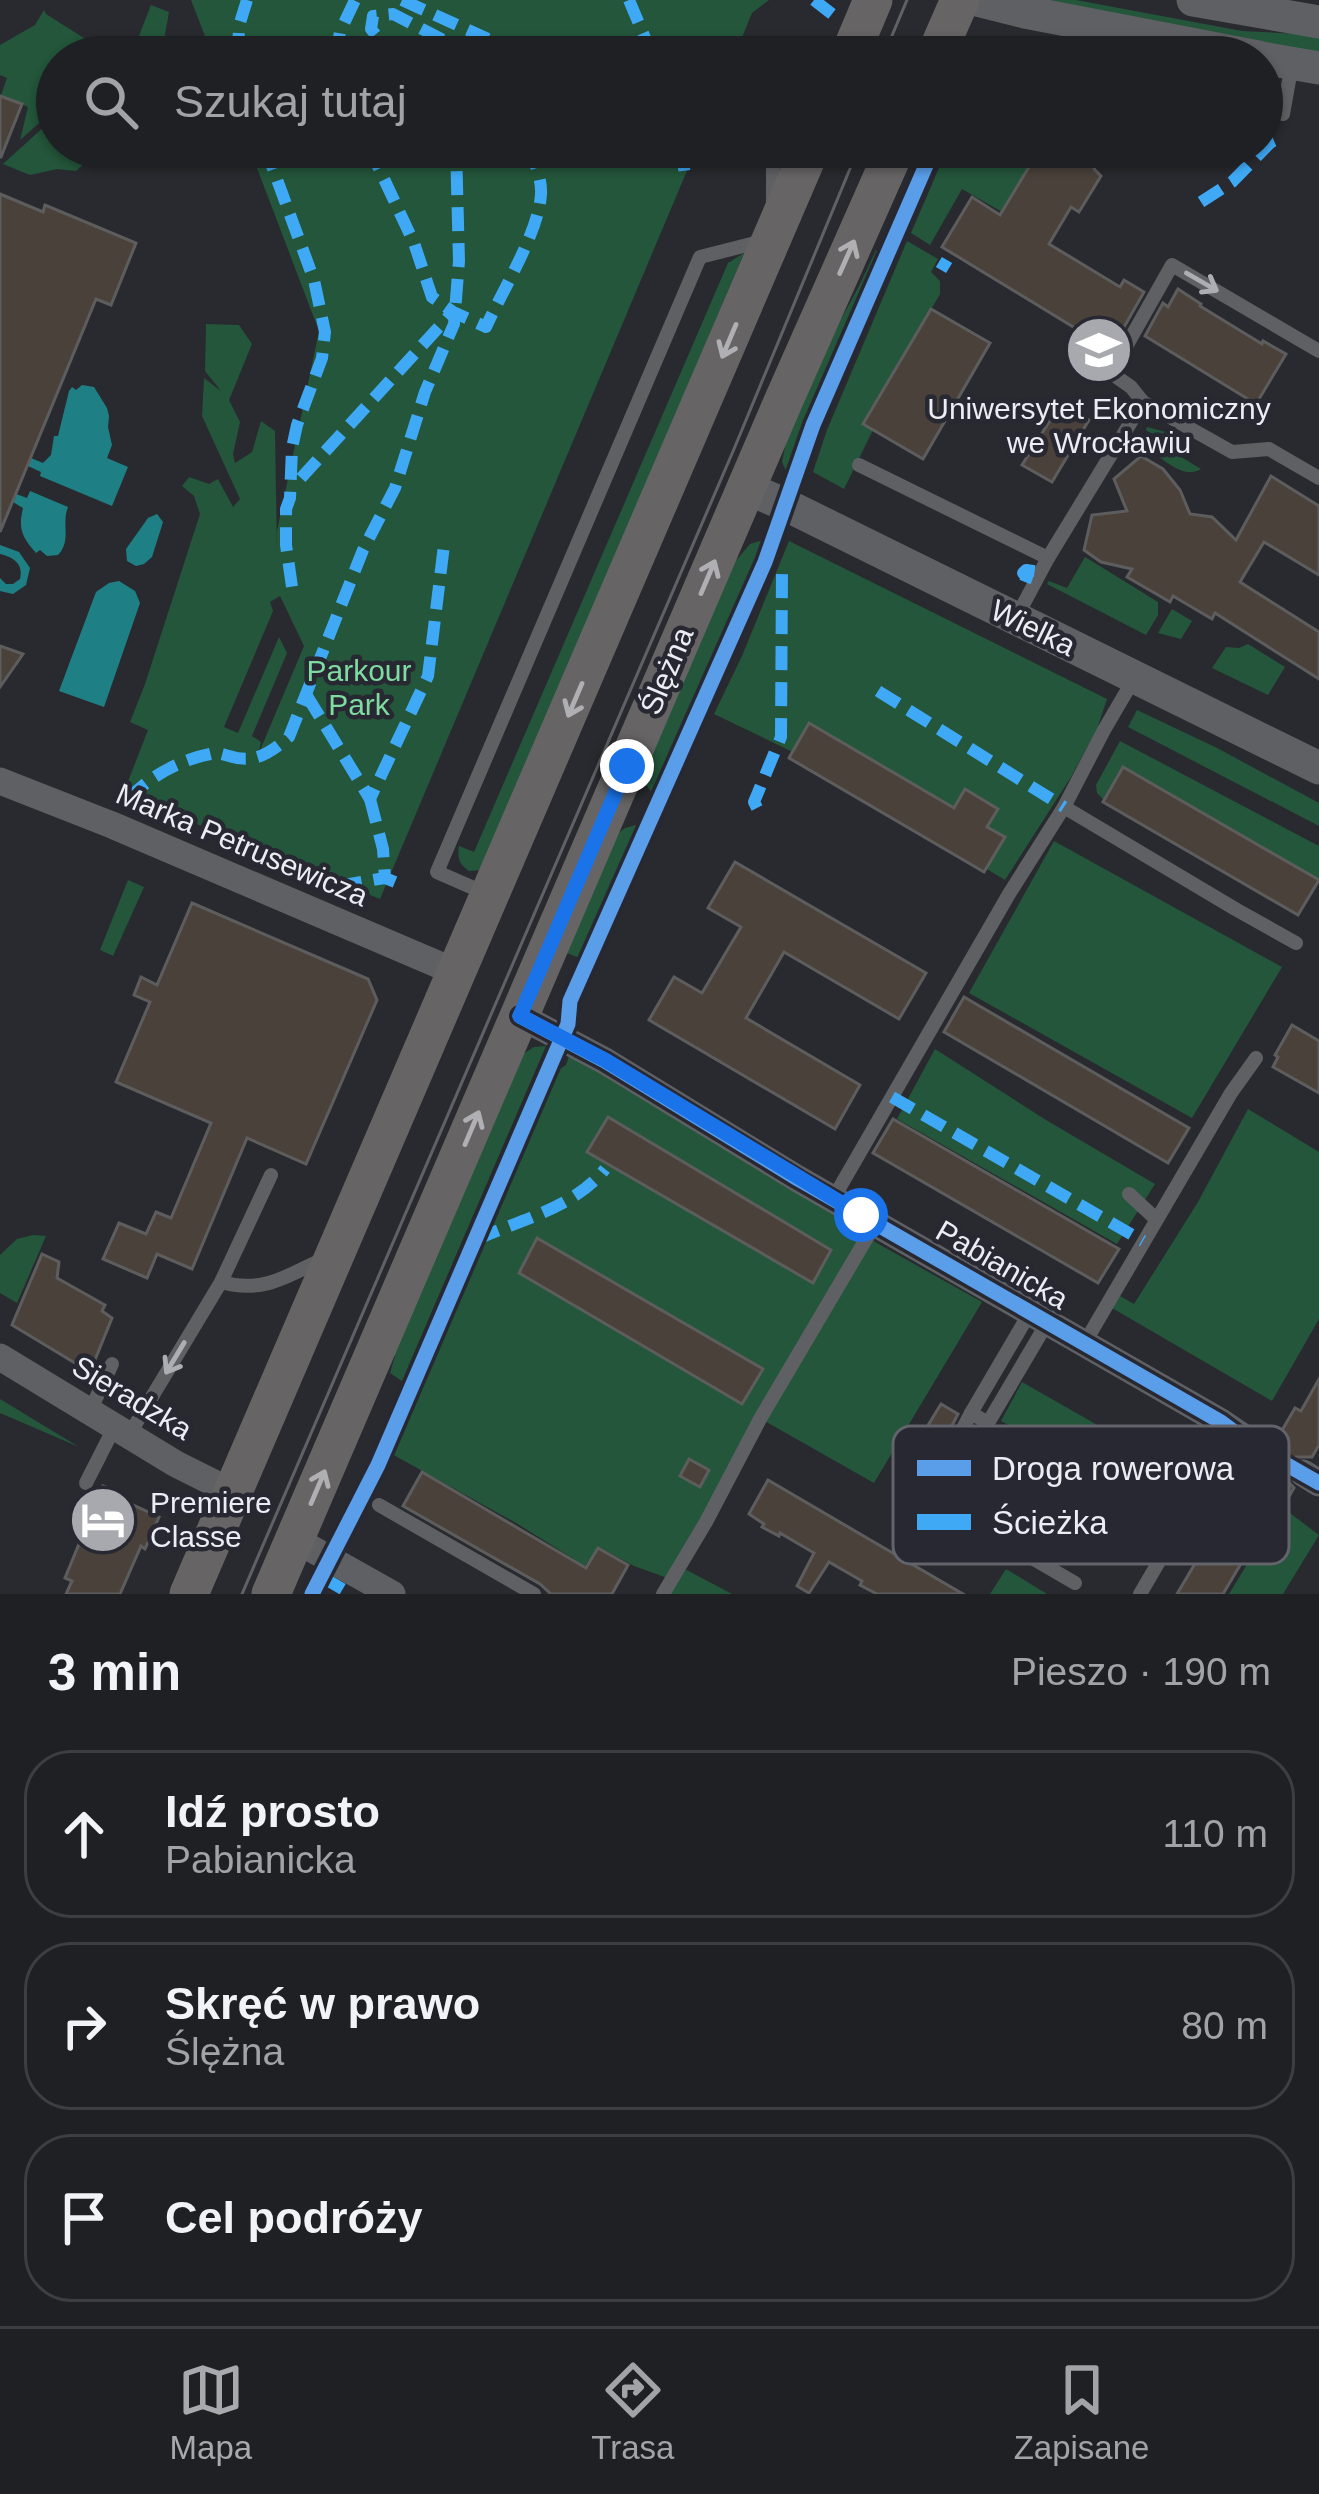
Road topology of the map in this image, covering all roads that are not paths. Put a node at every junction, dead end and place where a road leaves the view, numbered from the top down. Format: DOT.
graph roads {
  1 [pos="873,0"];
  2 [pos="960,0"];
  3 [pos="977,0"];
  4 [pos="1204,1"];
  5 [pos="1312,14"];
  6 [pos="858,36"];
  7 [pos="944,36"];
  8 [pos="1149,36"];
  9 [pos="1283,62"];
  10 [pos="1283,114"];
  11 [pos="772,168"];
  12 [pos="802,168"];
  13 [pos="887,168"];
  14 [pos="772,240"];
  15 [pos="1319,351"];
  16 [pos="1143,402"];
  17 [pos="859,465"];
  18 [pos="1319,478"];
  19 [pos="746,488"];
  20 [pos="1048,558"];
  21 [pos="1016,620"];
  22 [pos="1135,677"];
  23 [pos="1319,768"];
  24 [pos="0,781"];
  25 [pos="1064,807"];
  26 [pos="491,896"];
  27 [pos="1296,943"];
  28 [pos="458,973"];
  29 [pos="520,1016"];
  30 [pos="1256,1058"];
  31 [pos="272,1175"];
  32 [pos="1129,1194"];
  33 [pos="833,1199"];
  34 [pos="1156,1220"];
  35 [pos="875,1224"];
  36 [pos="335,1254"];
  37 [pos="221,1282"];
  38 [pos="1038,1318"];
  39 [pos="1084,1344"];
  40 [pos="0,1357"];
  41 [pos="112,1364"];
  42 [pos="111,1424"];
  43 [pos="964,1426"];
  44 [pos="1226,1426"];
  45 [pos="86,1483"];
  46 [pos="232,1492"];
  47 [pos="379,1505"];
  48 [pos="296,1540"];
  49 [pos="1042,1564"];
  50 [pos="1158,1564"];
  51 [pos="1075,1583"];
  52 [pos="189,1594"];
  53 [pos="272,1594"];
  54 [pos="392,1594"];
  55 [pos="534,1594"];
  56 [pos="663,1594"];
  57 [pos="1140,1594"];
  1 -- 6 [label="main road"];
  2 -- 7 [label="main road"];
  3 -- 8 [label="street"];
  4 -- 5 [label="street"];
  9 -- 10 [label="lane"];
  11 -- 14 [label="lane"];
  12 -- 14 [label="main road"];
  19 -- 13 [label="main road, Ślężna, one-way"];
  14 -- 26 [label="main road, one-way"];
  14 -- 26 [label="lane"];
  16 -- 15 [label="lane, one-way"];
  16 -- 18 [label="lane"];
  16 -- 20 [label="lane"];
  17 -- 20 [label="lane"];
  19 -- 21 [label="street, Wielka"];
  29 -- 19 [label="main road, Ślężna, one-way"];
  20 -- 21 [label="lane"];
  21 -- 22 [label="street, Wielka"];
  22 -- 23 [label="street, Wielka"];
  22 -- 25 [label="lane"];
  24 -- 28 [label="street, Marka Petrusewicza"];
  25 -- 27 [label="lane"];
  25 -- 33 [label="lane"];
  26 -- 28 [label="main road"];
  28 -- 36 [label="main road"];
  29 -- 33 [label="street, Pabianicka"];
  48 -- 29 [label="main road, Ślężna, one-way"];
  30 -- 34 [label="lane"];
  31 -- 37 [label="lane"];
  32 -- 34 [label="lane"];
  33 -- 35 [label="street, Pabianicka"];
  34 -- 39 [label="lane"];
  35 -- 38 [label="street, Pabianicka"];
  35 -- 56 [label="lane"];
  36 -- 37 [label="lane"];
  36 -- 46 [label="main road"];
  37 -- 42 [label="lane, one-way"];
  38 -- 39 [label="street, Pabianicka"];
  38 -- 43 [label="lane"];
  39 -- 44 [label="street, Pabianicka"];
  40 -- 42 [label="street, Sieradzka"];
  41 -- 42 [label="lane"];
  42 -- 45 [label="lane"];
  42 -- 46 [label="street, Sieradzka"];
  46 -- 52 [label="main road"];
  47 -- 55 [label="lane"];
  48 -- 53 [label="main road, Ślężna"];
  48 -- 54 [label="street"];
  49 -- 51 [label="lane"];
  50 -- 57 [label="lane"];
}
